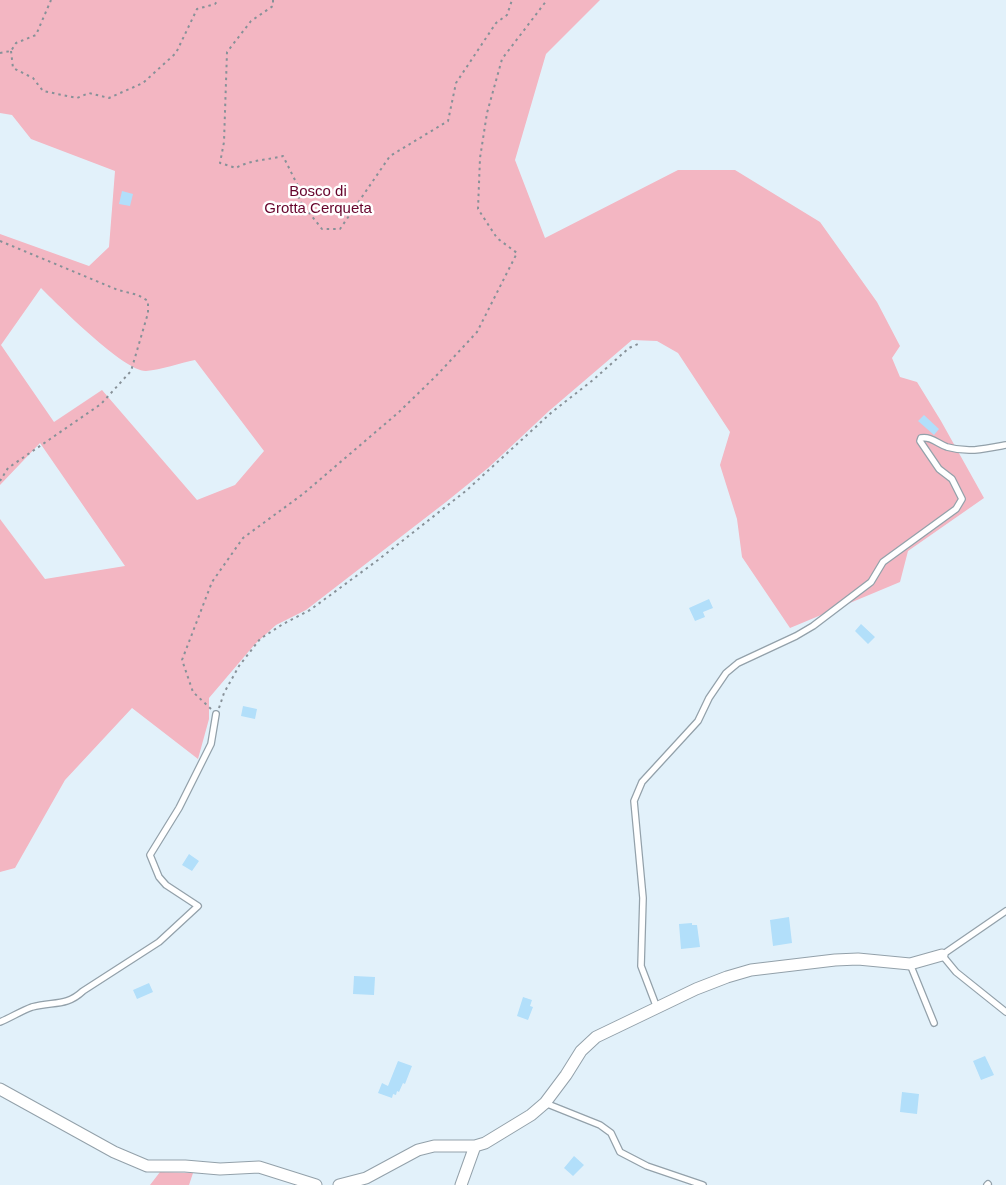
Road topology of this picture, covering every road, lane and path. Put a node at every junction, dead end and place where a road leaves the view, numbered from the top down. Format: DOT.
graph roads {
  1 [pos="51,0"];
  2 [pos="218,0"];
  3 [pos="273,0"];
  4 [pos="512,0"];
  5 [pos="547,0"];
  6 [pos="11,50"];
  7 [pos="0,53"];
  8 [pos="0,241"];
  9 [pos="638,344"];
  10 [pos="1006,445"];
  11 [pos="0,482"];
  12 [pos="216,714"];
  13 [pos="1006,911"];
  14 [pos="942,955"];
  15 [pos="910,964"];
  16 [pos="656,1008"];
  17 [pos="1006,1012"];
  18 [pos="0,1022"];
  19 [pos="934,1023"];
  20 [pos="0,1089"];
  21 [pos="545,1104"];
  22 [pos="476,1146"];
  23 [pos="316,1185"];
  24 [pos="339,1185"];
  25 [pos="461,1185"];
  26 [pos="703,1185"];
  1 -- 6 [label="path"];
  2 -- 6 [label="path"];
  3 -- 4 [label="path"];
  5 -- 12 [label="path"];
  6 -- 7 [label="path"];
  8 -- 11 [label="path"];
  9 -- 12 [label="path"];
  10 -- 16 [label="lane"];
  12 -- 18 [label="lane"];
  13 -- 14 [label="lane"];
  14 -- 15 [label="street"];
  14 -- 17 [label="lane"];
  15 -- 16 [label="street"];
  15 -- 19 [label="lane"];
  16 -- 21 [label="street"];
  20 -- 23 [label="street"];
  21 -- 22 [label="street"];
  21 -- 26 [label="lane"];
  22 -- 24 [label="street"];
  22 -- 25 [label="street"];
}
